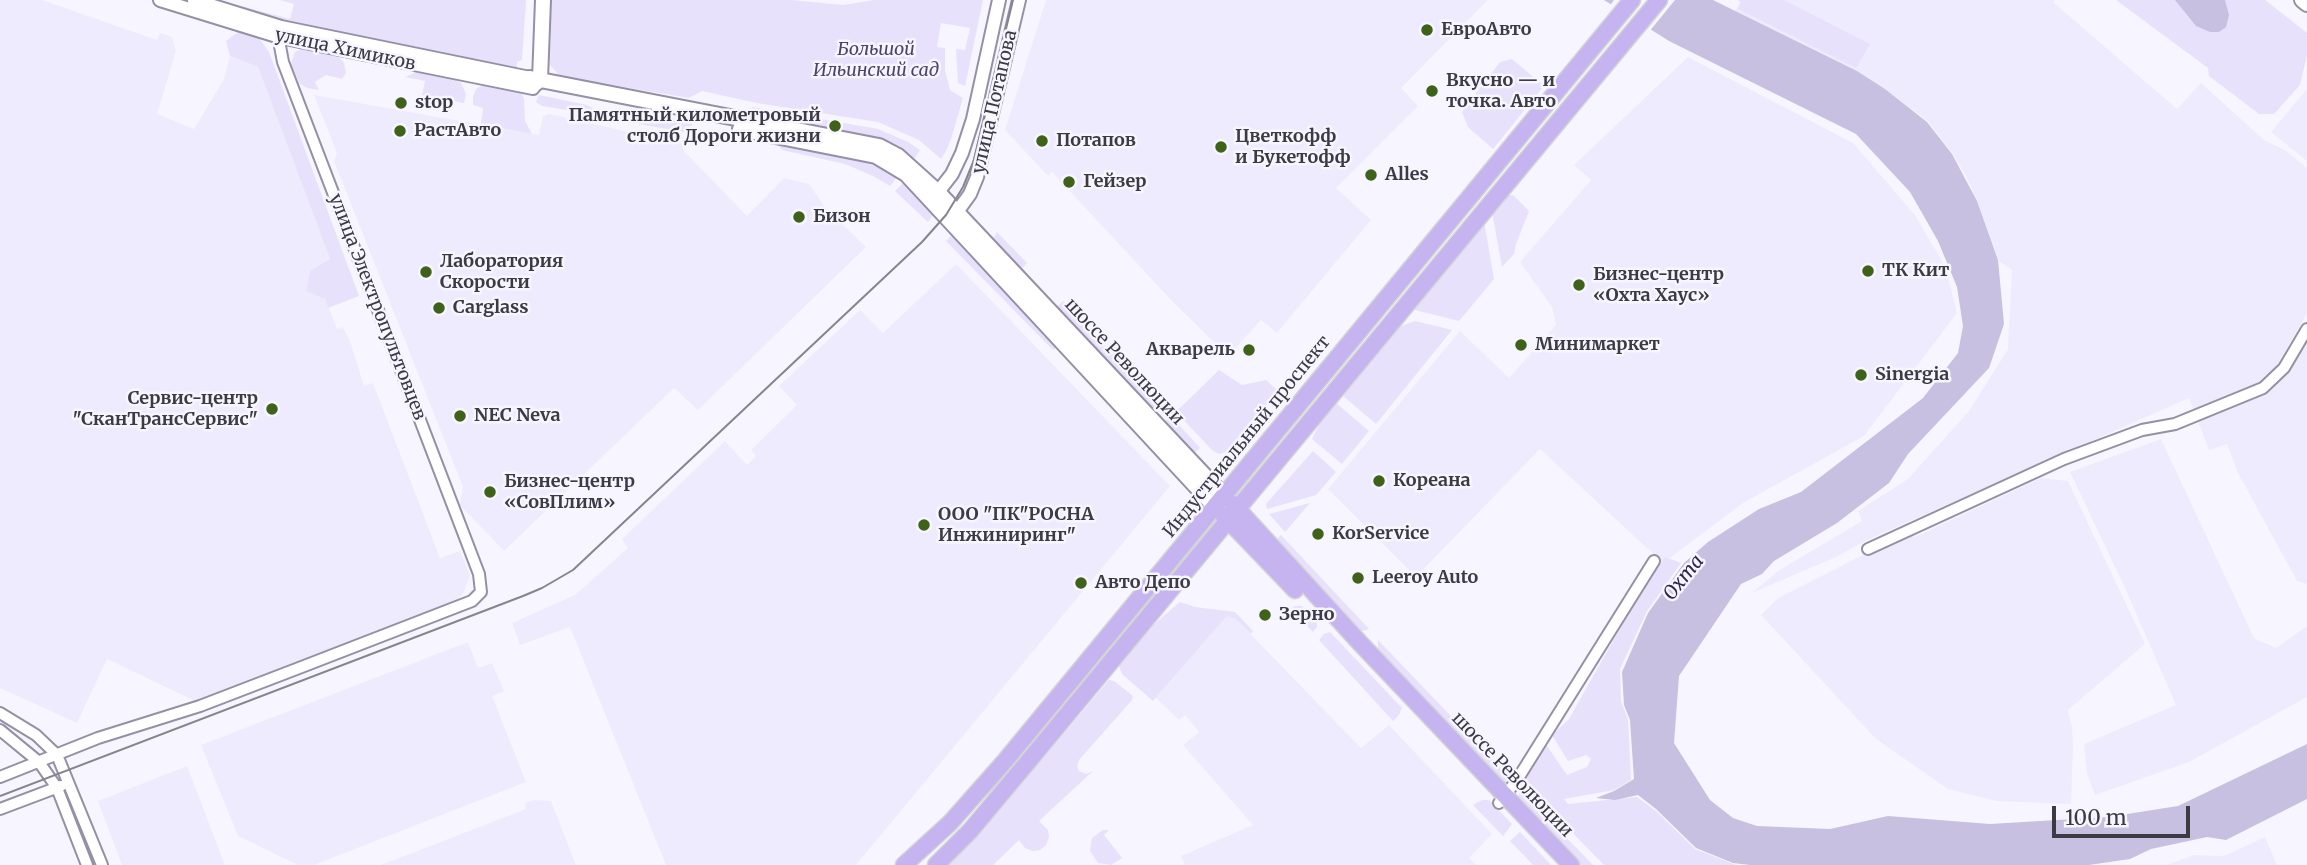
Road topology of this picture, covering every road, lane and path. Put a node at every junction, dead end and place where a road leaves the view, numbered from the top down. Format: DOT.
graph roads {
  1 [pos="160,0"];
  2 [pos="194,0"];
  3 [pos="534,0"];
  4 [pos="543,0"];
  5 [pos="999,0"];
  6 [pos="1019,0"];
  7 [pos="1632,0"];
  8 [pos="1659,0"];
  9 [pos="2302,0"];
  10 [pos="2307,5"];
  11 [pos="1608,29"];
  12 [pos="281,32"];
  13 [pos="1625,41"];
  14 [pos="534,82"];
  15 [pos="938,192"];
  16 [pos="941,210"];
  17 [pos="957,212"];
  18 [pos="2307,329"];
  19 [pos="1219,500"];
  20 [pos="1233,515"];
  21 [pos="1868,548"];
  22 [pos="1654,561"];
  23 [pos="0,713"];
  24 [pos="0,730"];
  25 [pos="57,755"];
  26 [pos="39,762"];
  27 [pos="0,777"];
  28 [pos="70,782"];
  29 [pos="57,788"];
  30 [pos="1502,800"];
  31 [pos="0,809"];
  32 [pos="87,865"];
  33 [pos="102,865"];
  34 [pos="904,865"];
  35 [pos="936,865"];
  36 [pos="1558,865"];
  37 [pos="1571,865"];
  1 -- 12 [label="street, улица Химиков"];
  2 -- 12 [label="street, улица Химиков"];
  3 -- 14 [label="main road"];
  4 -- 14 [label="main road"];
  5 -- 15 [label="street, улица Потапова"];
  6 -- 17 [label="street, улица Потапова"];
  7 -- 11 [label="main road, Индустриальный проспект"];
  8 -- 13 [label="main road"];
  9 -- 10 [label="main road"];
  11 -- 13 [label="main road"];
  11 -- 19 [label="main road, Индустриальный проспект"];
  12 -- 14 [label="street, улица Химиков"];
  12 -- 25 [label="street, улица Электропультовцев"];
  13 -- 20 [label="main road"];
  14 -- 15 [label="main road, шоссе Революции"];
  14 -- 16 [label="main road, шоссе Революции"];
  15 -- 16 [label="main road"];
  15 -- 17 [label="main road, шоссе Революции"];
  16 -- 17 [label="main road"];
  16 -- 19 [label="main road, шоссе Революции"];
  17 -- 19 [label="main road, шоссе Революции"];
  18 -- 21 [label="street"];
  19 -- 20 [label="main road, шоссе Революции"];
  19 -- 34 [label="main road, Индустриальный проспект"];
  20 -- 30 [label="main road, шоссе Революции"];
  20 -- 35 [label="main road"];
  22 -- 30 [label="street"];
  23 -- 25 [label="street"];
  24 -- 26 [label="street"];
  25 -- 26 [label="street"];
  25 -- 28 [label="street"];
  26 -- 27 [label="street"];
  26 -- 29 [label="street"];
  28 -- 29 [label="street"];
  28 -- 33 [label="street"];
  29 -- 31 [label="street"];
  29 -- 32 [label="street"];
  30 -- 36 [label="main road, шоссе Революции"];
  30 -- 37 [label="main road, шоссе Революции"];
}
